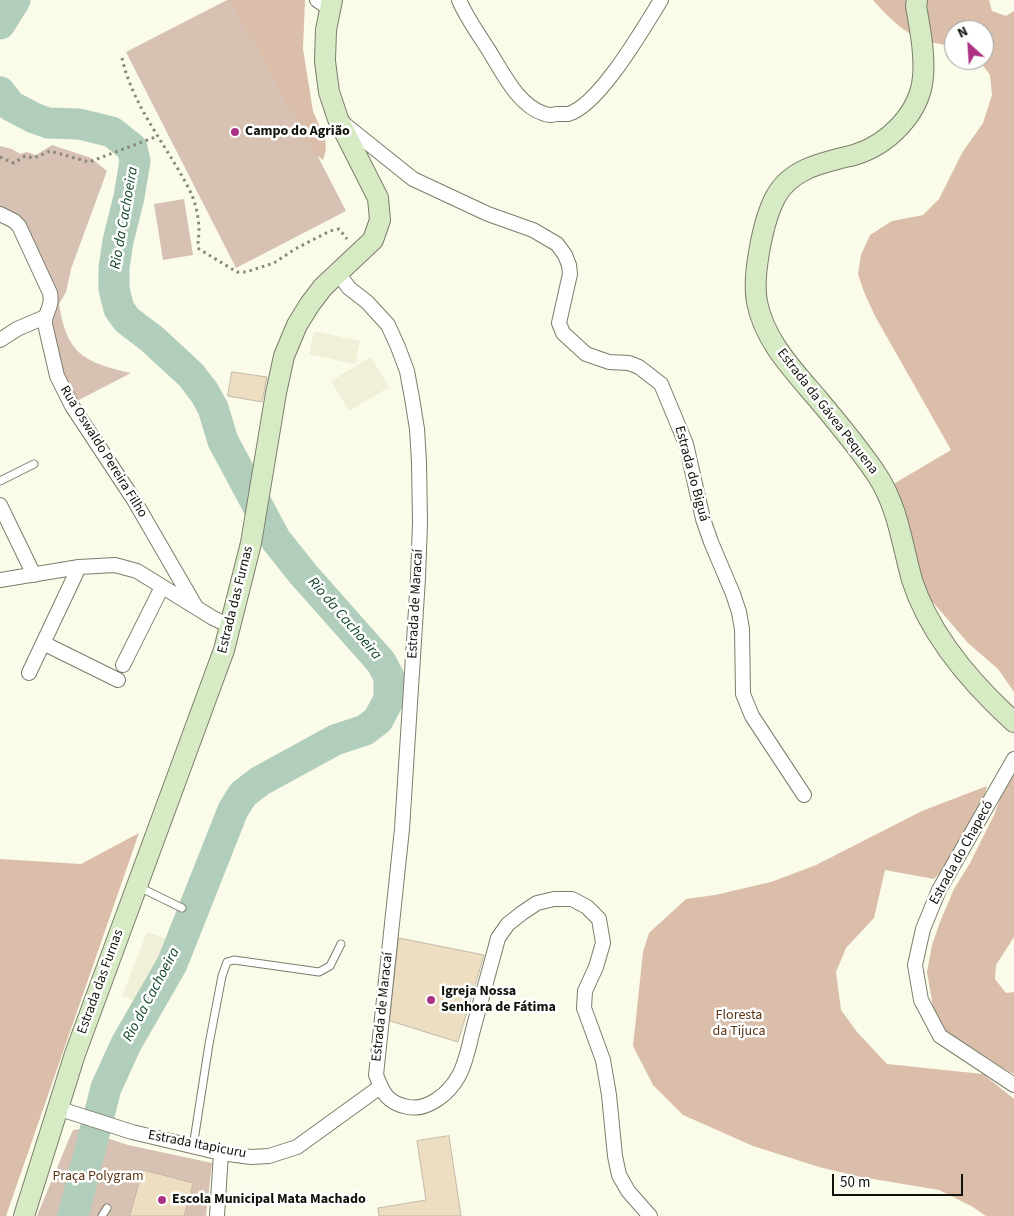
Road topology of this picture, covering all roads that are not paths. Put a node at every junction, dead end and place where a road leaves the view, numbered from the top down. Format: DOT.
graph roads {
  1 [pos="460,0"];
  2 [pos="661,0"];
  3 [pos="917,0"];
  4 [pos="326,3"];
  5 [pos="338,119"];
  6 [pos="0,214"];
  7 [pos="338,273"];
  8 [pos="45,317"];
  9 [pos="0,340"];
  10 [pos="34,464"];
  11 [pos="0,481"];
  12 [pos="0,505"];
  13 [pos="79,567"];
  14 [pos="34,575"];
  15 [pos="0,580"];
  16 [pos="162,586"];
  17 [pos="196,607"];
  18 [pos="230,626"];
  19 [pos="43,643"];
  20 [pos="123,665"];
  21 [pos="30,673"];
  22 [pos="118,680"];
  23 [pos="1014,722"];
  24 [pos="1014,758"];
  25 [pos="804,795"];
  26 [pos="136,886"];
  27 [pos="182,908"];
  28 [pos="341,944"];
  29 [pos="1014,1085"];
  30 [pos="380,1087"];
  31 [pos="58,1108"];
  32 [pos="193,1147"];
  33 [pos="221,1153"];
  34 [pos="107,1208"];
  35 [pos="24,1216"];
  36 [pos="102,1216"];
  37 [pos="217,1216"];
  38 [pos="650,1216"];
  1 -- 2 [label="street"];
  3 -- 23 [label="main road, Estrada da Gávea Pequena"];
  4 -- 5 [label="main road, Estrada das Furnas"];
  5 -- 7 [label="main road, Estrada das Furnas"];
  5 -- 25 [label="street, Estrada do Biguá"];
  6 -- 8 [label="street, Rua Oswaldo Pereira Filho"];
  7 -- 18 [label="main road, Estrada das Furnas"];
  7 -- 30 [label="street, Estrada de Maracaí"];
  8 -- 9 [label="street"];
  8 -- 17 [label="street, Rua Oswaldo Pereira Filho"];
  10 -- 11 [label="lane"];
  12 -- 14 [label="street"];
  13 -- 14 [label="street"];
  13 -- 16 [label="street"];
  13 -- 19 [label="street"];
  14 -- 15 [label="street"];
  16 -- 17 [label="street"];
  16 -- 20 [label="street"];
  17 -- 18 [label="street"];
  18 -- 26 [label="main road, Estrada das Furnas"];
  19 -- 21 [label="street"];
  19 -- 22 [label="street"];
  24 -- 29 [label="street, Estrada do Chapecó"];
  26 -- 27 [label="lane"];
  26 -- 31 [label="main road, Estrada das Furnas"];
  28 -- 32 [label="lane"];
  30 -- 33 [label="street, Estrada Itapicuru"];
  30 -- 38 [label="street"];
  31 -- 32 [label="street, Estrada Itapicuru"];
  31 -- 35 [label="main road, Estrada das Furnas"];
  32 -- 33 [label="street, Estrada Itapicuru"];
  33 -- 37 [label="street"];
  34 -- 36 [label="lane"];
}
